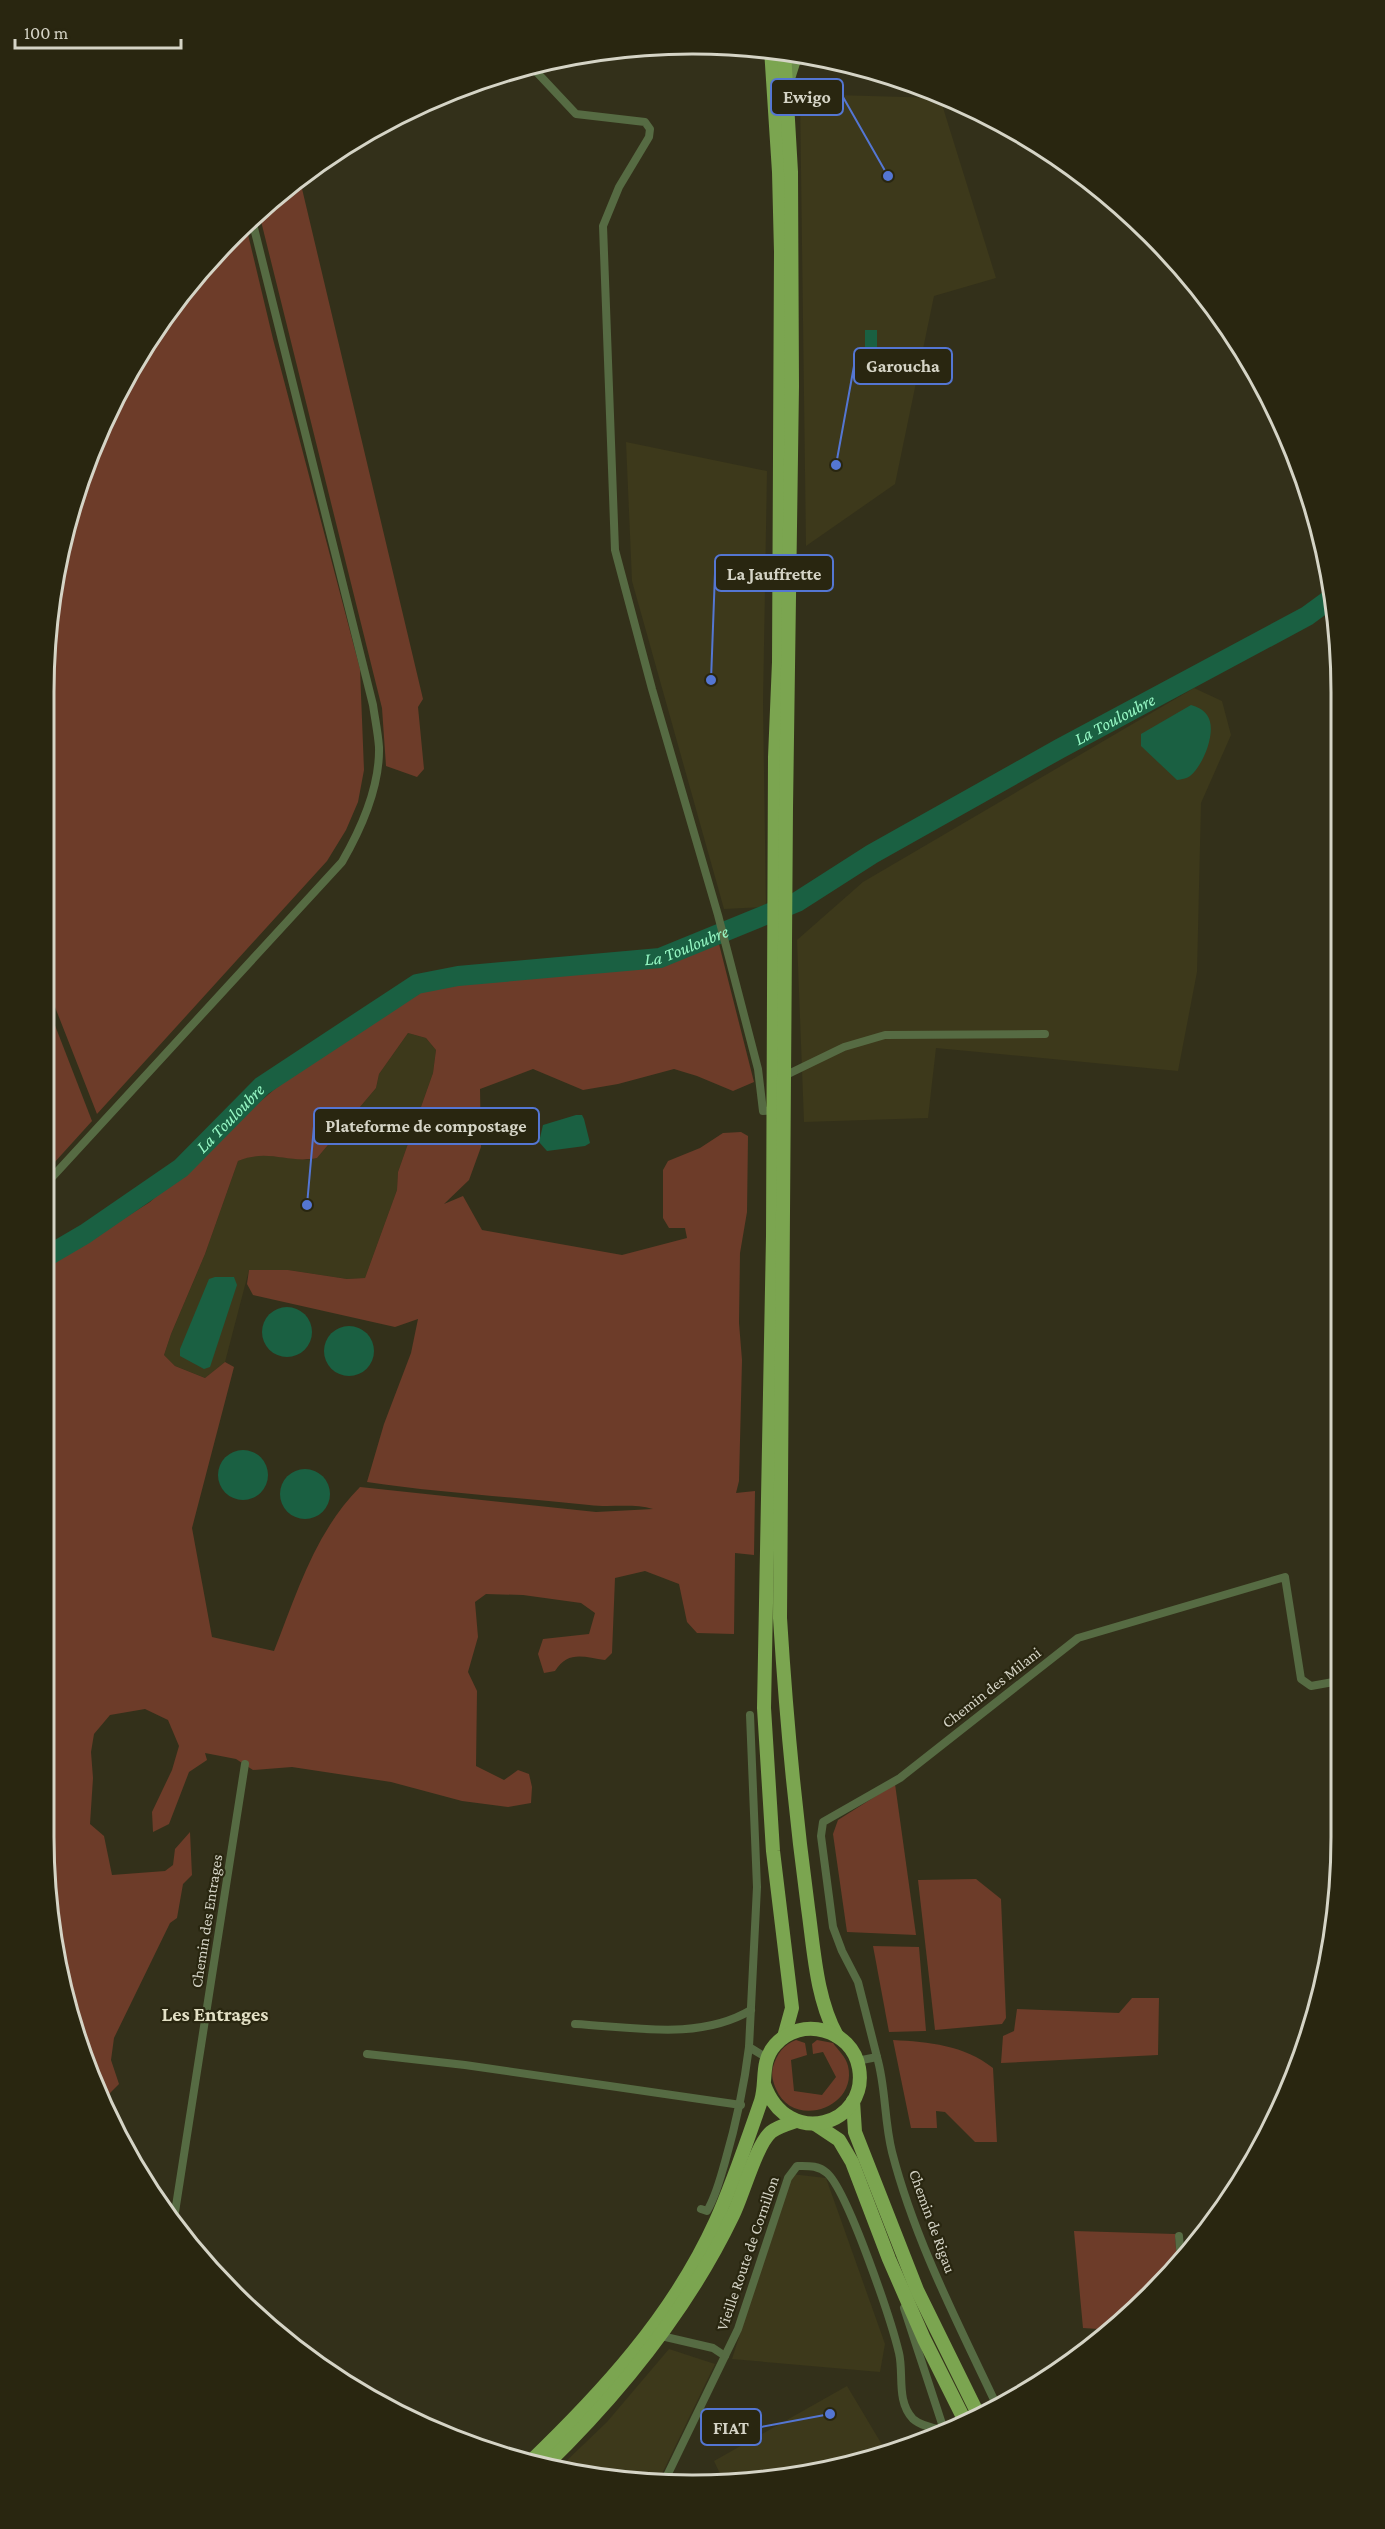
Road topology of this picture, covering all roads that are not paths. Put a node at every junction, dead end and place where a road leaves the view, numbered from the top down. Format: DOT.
graph roads {
  1 [pos="772,59"];
  2 [pos="784,60"];
  3 [pos="795,62"];
  4 [pos="538,73"];
  5 [pos="786,89"];
  6 [pos="254,229"];
  7 [pos="780,887"];
  8 [pos="1045,1034"];
  9 [pos="779,1077"];
  10 [pos="779,1110"];
  11 [pos="54,1175"];
  12 [pos="1331,1683"];
  13 [pos="750,1715"];
  14 [pos="245,1764"];
  15 [pos="751,2010"];
  16 [pos="575,2024"];
  17 [pos="837,2036"];
  18 [pos="784,2037"];
  19 [pos="749,2047"];
  20 [pos="367,2054"];
  21 [pos="877,2057"];
  22 [pos="767,2058"];
  23 [pos="857,2061"];
  24 [pos="764,2084"];
  25 [pos="853,2101"];
  26 [pos="741,2105"];
  27 [pos="796,2121"];
  28 [pos="815,2124"];
  29 [pos="701,2209"];
  30 [pos="175,2210"];
  31 [pos="1179,2236"];
  32 [pos="1180,2248"];
  33 [pos="889,2259"];
  34 [pos="655,2334"];
  35 [pos="724,2355"];
  36 [pos="994,2399"];
  37 [pos="975,2409"];
  38 [pos="962,2415"];
  39 [pos="941,2424"];
  40 [pos="931,2428"];
  41 [pos="537,2455"];
  42 [pos="552,2459"];
  43 [pos="668,2474"];
  1 -- 7 [label="main road"];
  2 -- 5 [label="main road"];
  3 -- 5 [label="street"];
  4 -- 10 [label="street"];
  5 -- 7 [label="main road"];
  6 -- 11 [label="street"];
  7 -- 9 [label="main road"];
  8 -- 9 [label="street"];
  9 -- 10 [label="main road"];
  10 -- 17 [label="main road"];
  10 -- 18 [label="main road"];
  12 -- 21 [label="street, Chemin des Milani"];
  13 -- 15 [label="street"];
  14 -- 30 [label="street, Chemin des Entrages"];
  15 -- 16 [label="street"];
  15 -- 19 [label="street"];
  17 -- 18 [label="main road"];
  17 -- 23 [label="main road"];
  18 -- 22 [label="main road"];
  19 -- 22 [label="street"];
  19 -- 26 [label="street"];
  20 -- 26 [label="street"];
  21 -- 23 [label="street"];
  21 -- 36 [label="street, Chemin de Rigau"];
  22 -- 24 [label="main road"];
  23 -- 25 [label="main road"];
  24 -- 27 [label="main road"];
  24 -- 34 [label="main road"];
  25 -- 28 [label="main road"];
  25 -- 37 [label="main road"];
  26 -- 29 [label="street"];
  27 -- 28 [label="main road"];
  27 -- 34 [label="main road"];
  28 -- 33 [label="main road"];
  31 -- 32 [label="street"];
  33 -- 38 [label="main road"];
  33 -- 39 [label="street"];
  34 -- 35 [label="street"];
  34 -- 41 [label="main road"];
  34 -- 42 [label="main road"];
  35 -- 40 [label="street, Vieille Route de Cornillon"];
  35 -- 43 [label="street, Vieille Route de Cornillon"];
}
